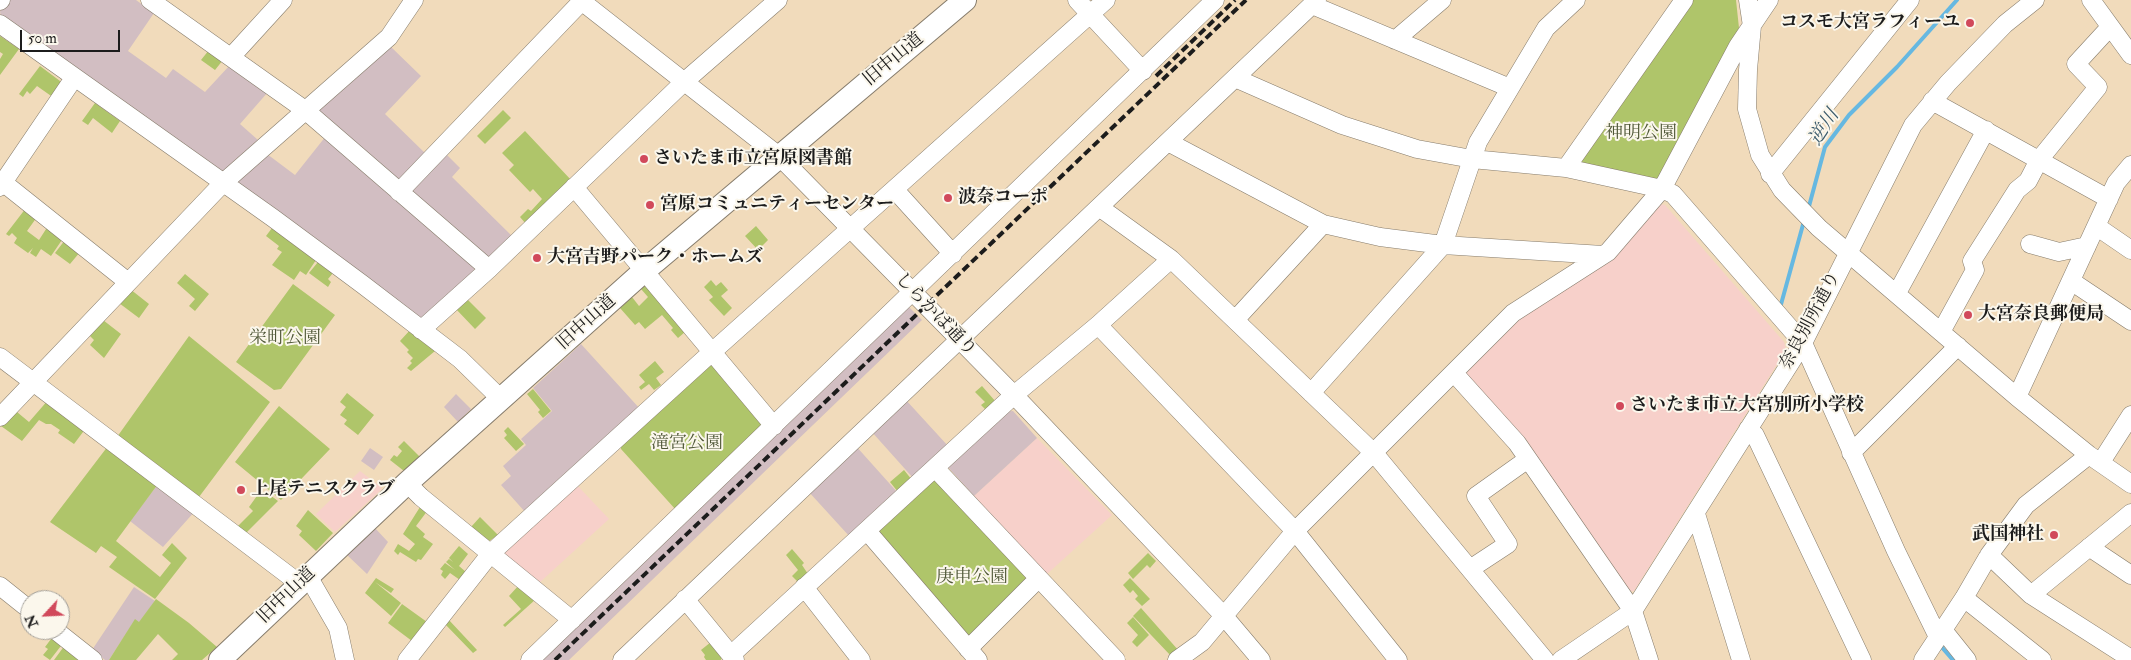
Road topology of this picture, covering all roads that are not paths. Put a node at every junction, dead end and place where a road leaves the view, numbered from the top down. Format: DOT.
graph roads {
  1 [pos="150,0"];
  2 [pos="283,0"];
  3 [pos="414,0"];
  4 [pos="965,0"];
  5 [pos="1077,0"];
  6 [pos="1106,0"];
  7 [pos="1215,0"];
  8 [pos="1442,0"];
  9 [pos="1576,0"];
  10 [pos="1684,0"];
  11 [pos="1748,0"];
  12 [pos="1769,0"];
  13 [pos="1910,0"];
  14 [pos="2036,0"];
  15 [pos="2091,0"];
  16 [pos="581,1"];
  17 [pos="768,3"];
  18 [pos="1314,3"];
  19 [pos="1090,14"];
  20 [pos="0,24"];
  21 [pos="1752,26"];
  22 [pos="2110,27"];
  23 [pos="1395,40"];
  24 [pos="2131,55"];
  25 [pos="231,58"];
  26 [pos="1143,71"];
  27 [pos="74,78"];
  28 [pos="1235,78"];
  29 [pos="685,81"];
  30 [pos="1510,88"];
  31 [pos="1932,101"];
  32 [pos="305,110"];
  33 [pos="1986,130"];
  34 [pos="1168,142"];
  35 [pos="779,156"];
  36 [pos="1472,159"];
  37 [pos="2039,160"];
  38 [pos="2131,164"];
  39 [pos="1566,168"];
  40 [pos="1770,174"];
  41 [pos="1,183"];
  42 [pos="223,183"];
  43 [pos="574,187"];
  44 [pos="1662,189"];
  45 [pos="895,190"];
  46 [pos="399,192"];
  47 [pos="2109,199"];
  48 [pos="1099,207"];
  49 [pos="1323,224"];
  50 [pos="2096,226"];
  51 [pos="851,229"];
  52 [pos="2030,244"];
  53 [pos="1442,245"];
  54 [pos="2087,246"];
  55 [pos="2131,250"];
  56 [pos="1848,251"];
  57 [pos="954,254"];
  58 [pos="1603,255"];
  59 [pos="1171,259"];
  60 [pos="489,269"];
  61 [pos="644,272"];
  62 [pos="2071,280"];
  63 [pos="128,282"];
  64 [pos="913,292"];
  65 [pos="1897,293"];
  66 [pos="1235,320"];
  67 [pos="2131,321"];
  68 [pos="1098,325"];
  69 [pos="420,330"];
  70 [pos="1941,332"];
  71 [pos="958,339"];
  72 [pos="1803,343"];
  73 [pos="1958,346"];
  74 [pos="712,352"];
  75 [pos="0,357"];
  76 [pos="1454,373"];
  77 [pos="33,383"];
  78 [pos="1311,393"];
  79 [pos="1014,395"];
  80 [pos="2017,397"];
  81 [pos="502,400"];
  82 [pos="2131,415"];
  83 [pos="0,417"];
  84 [pos="774,426"];
  85 [pos="1748,429"];
  86 [pos="1851,452"];
  87 [pos="1374,454"];
  88 [pos="2095,458"];
  89 [pos="1528,459"];
  90 [pos="935,468"];
  91 [pos="407,483"];
  92 [pos="2131,484"];
  93 [pos="2131,513"];
  94 [pos="1696,514"];
  95 [pos="867,530"];
  96 [pos="1295,531"];
  97 [pos="2089,547"];
  98 [pos="491,553"];
  99 [pos="1989,555"];
  100 [pos="1470,569"];
  101 [pos="2131,575"];
  102 [pos="1039,578"];
  103 [pos="304,580"];
  104 [pos="0,586"];
  105 [pos="804,587"];
  106 [pos="2032,595"];
  107 [pos="1964,598"];
  108 [pos="685,599"];
  109 [pos="20,602"];
  110 [pos="1632,611"];
  111 [pos="1224,616"];
  112 [pos="572,620"];
  113 [pos="1940,634"];
  114 [pos="68,640"];
  115 [pos="973,654"];
  116 [pos="733,658"];
  117 [pos="2131,658"];
  118 [pos="93,660"];
  119 [pos="220,660"];
  120 [pos="345,660"];
  121 [pos="407,660"];
  122 [pos="530,660"];
  123 [pos="622,660"];
  124 [pos="861,660"];
  125 [pos="1116,660"];
  126 [pos="1177,660"];
  127 [pos="1261,660"];
  128 [pos="1398,660"];
  129 [pos="1545,660"];
  130 [pos="1562,660"];
  131 [pos="1649,660"];
  132 [pos="1741,660"];
  133 [pos="1862,660"];
  134 [pos="1923,660"];
  135 [pos="1967,660"];
  136 [pos="2042,660"];
  1 -- 25 [label="street"];
  2 -- 25 [label="street"];
  3 -- 32 [label="street"];
  4 -- 35 [label="main road, 旧中山道"];
  5 -- 19 [label="street"];
  6 -- 19 [label="street"];
  7 -- 26 [label="street"];
  8 -- 23 [label="street"];
  9 -- 30 [label="street"];
  10 -- 39 [label="street"];
  11 -- 21 [label="street"];
  12 -- 21 [label="street"];
  13 -- 40 [label="street"];
  14 -- 31 [label="street, 奈良別所通り"];
  15 -- 22 [label="street"];
  16 -- 29 [label="street, しらかば通り"];
  16 -- 46 [label="street"];
  17 -- 29 [label="street"];
  18 -- 23 [label="street"];
  18 -- 28 [label="street"];
  19 -- 26 [label="street"];
  19 -- 45 [label="street"];
  20 -- 27 [label="street"];
  21 -- 40 [label="street"];
  21 -- 44 [label="street"];
  22 -- 24 [label="street"];
  22 -- 37 [label="street"];
  23 -- 30 [label="street"];
  25 -- 32 [label="street"];
  26 -- 57 [label="street"];
  27 -- 41 [label="street"];
  27 -- 42 [label="street"];
  28 -- 34 [label="street"];
  28 -- 36 [label="street"];
  29 -- 35 [label="street, しらかば通り"];
  29 -- 43 [label="street"];
  30 -- 36 [label="street"];
  31 -- 33 [label="street"];
  31 -- 56 [label="street, 奈良別所通り"];
  32 -- 42 [label="street"];
  32 -- 46 [label="street"];
  33 -- 37 [label="street"];
  33 -- 65 [label="street"];
  34 -- 48 [label="street"];
  34 -- 49 [label="street"];
  35 -- 51 [label="street, しらかば通り"];
  35 -- 61 [label="main road, 旧中山道"];
  36 -- 39 [label="street"];
  36 -- 53 [label="street"];
  37 -- 47 [label="street"];
  37 -- 70 [label="street"];
  38 -- 47 [label="street"];
  39 -- 44 [label="street"];
  40 -- 56 [label="street"];
  41 -- 63 [label="street"];
  42 -- 63 [label="street"];
  42 -- 69 [label="street"];
  43 -- 60 [label="street"];
  43 -- 61 [label="street"];
  44 -- 58 [label="street"];
  44 -- 72 [label="street"];
  45 -- 51 [label="street"];
  45 -- 57 [label="street"];
  46 -- 60 [label="street"];
  47 -- 50 [label="street"];
  48 -- 59 [label="street"];
  48 -- 71 [label="street"];
  49 -- 53 [label="street"];
  49 -- 66 [label="street"];
  50 -- 54 [label="street"];
  50 -- 55 [label="street"];
  51 -- 64 [label="street, しらかば通り"];
  51 -- 74 [label="street"];
  52 -- 54 [label="street"];
  53 -- 58 [label="street"];
  53 -- 78 [label="street"];
  54 -- 62 [label="street"];
  56 -- 65 [label="street"];
  56 -- 72 [label="street, 奈良別所通り"];
  57 -- 64 [label="street"];
  58 -- 76 [label="street"];
  59 -- 66 [label="street"];
  59 -- 68 [label="street"];
  60 -- 69 [label="street"];
  61 -- 74 [label="street"];
  61 -- 81 [label="main road, 旧中山道"];
  62 -- 67 [label="street"];
  62 -- 80 [label="street"];
  63 -- 77 [label="street"];
  64 -- 71 [label="street, しらかば通り"];
  64 -- 84 [label="street"];
  65 -- 70 [label="street"];
  66 -- 78 [label="street"];
  68 -- 79 [label="street"];
  68 -- 96 [label="street"];
  69 -- 81 [label="street"];
  70 -- 73 [label="street"];
  71 -- 79 [label="street, しらかば通り"];
  71 -- 108 [label="street"];
  72 -- 85 [label="street, 奈良別所通り"];
  72 -- 86 [label="street"];
  73 -- 80 [label="street"];
  73 -- 86 [label="street"];
  74 -- 84 [label="street"];
  74 -- 98 [label="street"];
  75 -- 77 [label="street"];
  76 -- 87 [label="street"];
  76 -- 89 [label="street"];
  77 -- 83 [label="street"];
  77 -- 103 [label="street"];
  78 -- 87 [label="street"];
  79 -- 90 [label="street"];
  79 -- 111 [label="street, しらかば通り"];
  80 -- 88 [label="street"];
  81 -- 91 [label="main road, 旧中山道"];
  82 -- 88 [label="street"];
  84 -- 112 [label="street"];
  85 -- 94 [label="street, 奈良別所通り"];
  85 -- 133 [label="street"];
  86 -- 113 [label="street"];
  87 -- 96 [label="street"];
  87 -- 100 [label="street"];
  88 -- 92 [label="street"];
  88 -- 99 [label="street"];
  89 -- 100 [label="street"];
  89 -- 110 [label="street"];
  90 -- 95 [label="street"];
  90 -- 102 [label="street"];
  91 -- 98 [label="street"];
  91 -- 103 [label="main road, 旧中山道"];
  93 -- 97 [label="street"];
  94 -- 110 [label="street, 奈良別所通り"];
  94 -- 132 [label="street"];
  95 -- 105 [label="street"];
  95 -- 115 [label="street"];
  96 -- 111 [label="street"];
  96 -- 128 [label="street"];
  97 -- 101 [label="street"];
  97 -- 106 [label="street"];
  98 -- 112 [label="street"];
  98 -- 121 [label="street"];
  99 -- 106 [label="street"];
  99 -- 107 [label="street"];
  100 -- 129 [label="street"];
  102 -- 115 [label="street"];
  102 -- 125 [label="street"];
  103 -- 119 [label="main road, 旧中山道"];
  103 -- 120 [label="street"];
  104 -- 109 [label="street"];
  105 -- 116 [label="street"];
  105 -- 124 [label="street"];
  106 -- 117 [label="street"];
  107 -- 113 [label="street"];
  107 -- 136 [label="street"];
  108 -- 116 [label="street"];
  108 -- 123 [label="street"];
  110 -- 130 [label="street, 奈良別所通り"];
  110 -- 131 [label="street"];
  111 -- 126 [label="street"];
  111 -- 127 [label="street, しらかば通り"];
  112 -- 122 [label="street"];
  113 -- 134 [label="street"];
  113 -- 135 [label="street"];
  114 -- 118 [label="street"];
}
